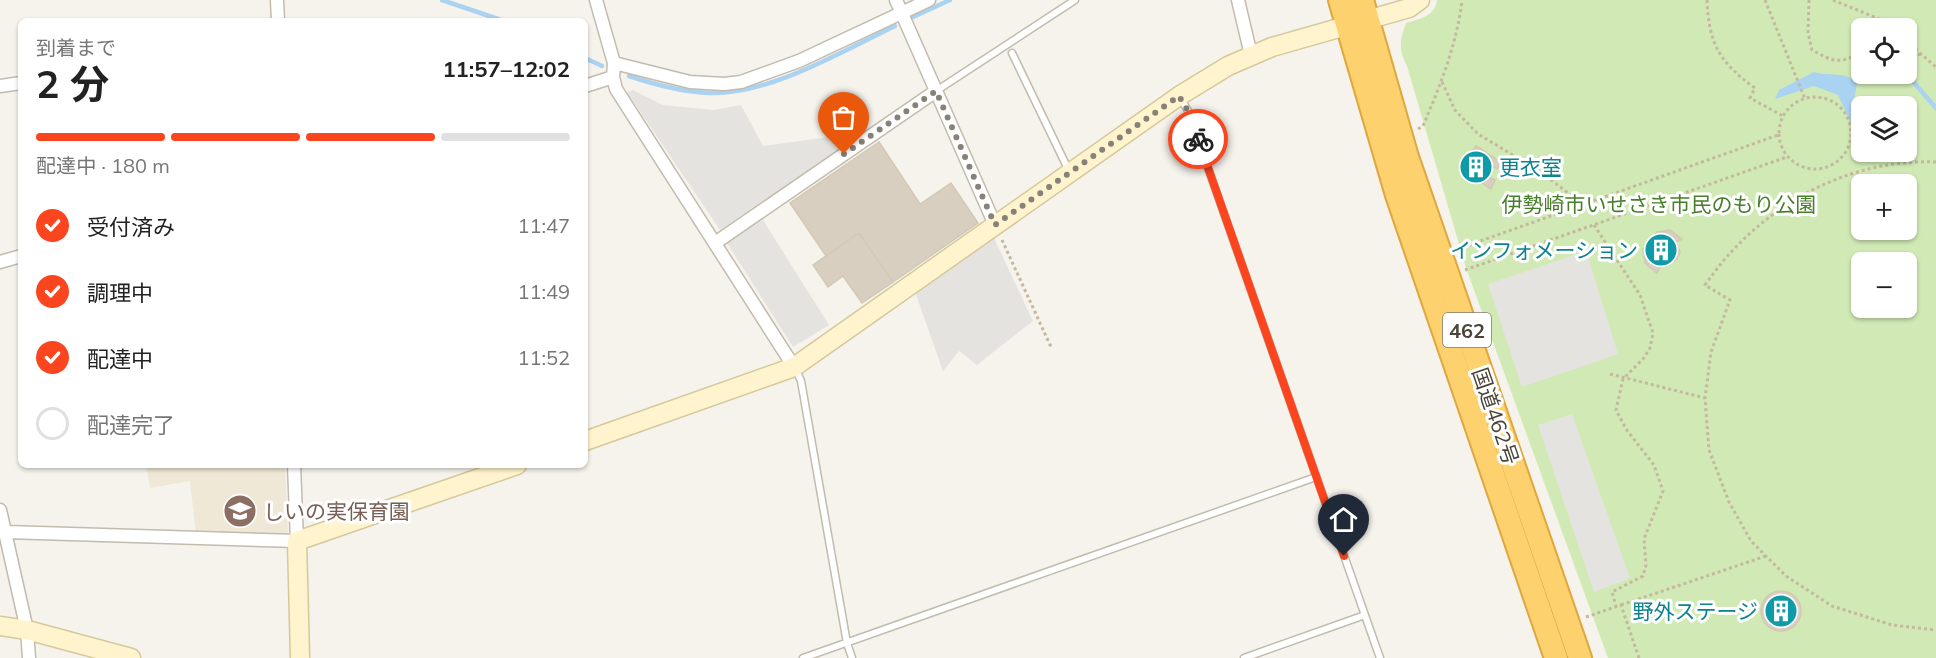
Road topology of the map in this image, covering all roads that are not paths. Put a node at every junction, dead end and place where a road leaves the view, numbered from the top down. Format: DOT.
graph roads {
  1 [pos="278,0"];
  2 [pos="596,0"];
  3 [pos="896,0"];
  4 [pos="929,0"];
  5 [pos="1075,0"];
  6 [pos="1238,0"];
  7 [pos="1340,0"];
  8 [pos="1420,0"];
  9 [pos="901,13"];
  10 [pos="1358,14"];
  11 [pos="278,18"];
  12 [pos="1012,53"];
  13 [pos="1251,55"];
  14 [pos="614,63"];
  15 [pos="613,77"];
  16 [pos="18,83"];
  17 [pos="588,85"];
  18 [pos="0,86"];
  19 [pos="936,91"];
  20 [pos="1179,96"];
  21 [pos="1070,173"];
  22 [pos="995,225"];
  23 [pos="715,243"];
  24 [pos="18,257"];
  25 [pos="0,262"];
  26 [pos="794,367"];
  27 [pos="588,440"];
  28 [pos="294,468"];
  29 [pos="508,468"];
  30 [pos="1316,477"];
  31 [pos="0,510"];
  32 [pos="6,532"];
  33 [pos="297,541"];
  34 [pos="1365,615"];
  35 [pos="0,626"];
  36 [pos="27,630"];
  37 [pos="847,643"];
  38 [pos="29,658"];
  39 [pos="131,658"];
  40 [pos="300,658"];
  41 [pos="803,658"];
  42 [pos="852,658"];
  43 [pos="1244,658"];
  44 [pos="1380,658"];
  45 [pos="1556,658"];
  46 [pos="1581,658"];
  1 -- 11 [label="street"];
  2 -- 14 [label="street"];
  3 -- 9 [label="street"];
  4 -- 9 [label="street"];
  5 -- 19 [label="lane"];
  6 -- 13 [label="street"];
  7 -- 10 [label="highway, 国道462号 / 462"];
  8 -- 10 [label="street"];
  9 -- 14 [label="street"];
  9 -- 19 [label="street"];
  10 -- 13 [label="street"];
  10 -- 45 [label="highway, 国道462号 / 462"];
  10 -- 46 [label="highway, 国道462号 / 462"];
  12 -- 21 [label="lane"];
  13 -- 20 [label="street"];
  14 -- 15 [label="street"];
  15 -- 17 [label="street"];
  15 -- 23 [label="street"];
  16 -- 18 [label="street"];
  19 -- 22 [label="street"];
  19 -- 23 [label="street"];
  20 -- 21 [label="street"];
  20 -- 30 [label="lane"];
  21 -- 22 [label="street"];
  22 -- 26 [label="street"];
  23 -- 26 [label="street"];
  24 -- 25 [label="street"];
  26 -- 27 [label="street"];
  26 -- 37 [label="lane"];
  28 -- 33 [label="street"];
  29 -- 33 [label="street"];
  30 -- 34 [label="lane"];
  30 -- 37 [label="lane"];
  31 -- 32 [label="street"];
  32 -- 33 [label="street"];
  32 -- 36 [label="street"];
  33 -- 40 [label="street"];
  34 -- 43 [label="lane"];
  34 -- 44 [label="lane"];
  35 -- 36 [label="street"];
  36 -- 38 [label="street"];
  36 -- 39 [label="street"];
  37 -- 41 [label="lane"];
  37 -- 42 [label="lane"];
}
